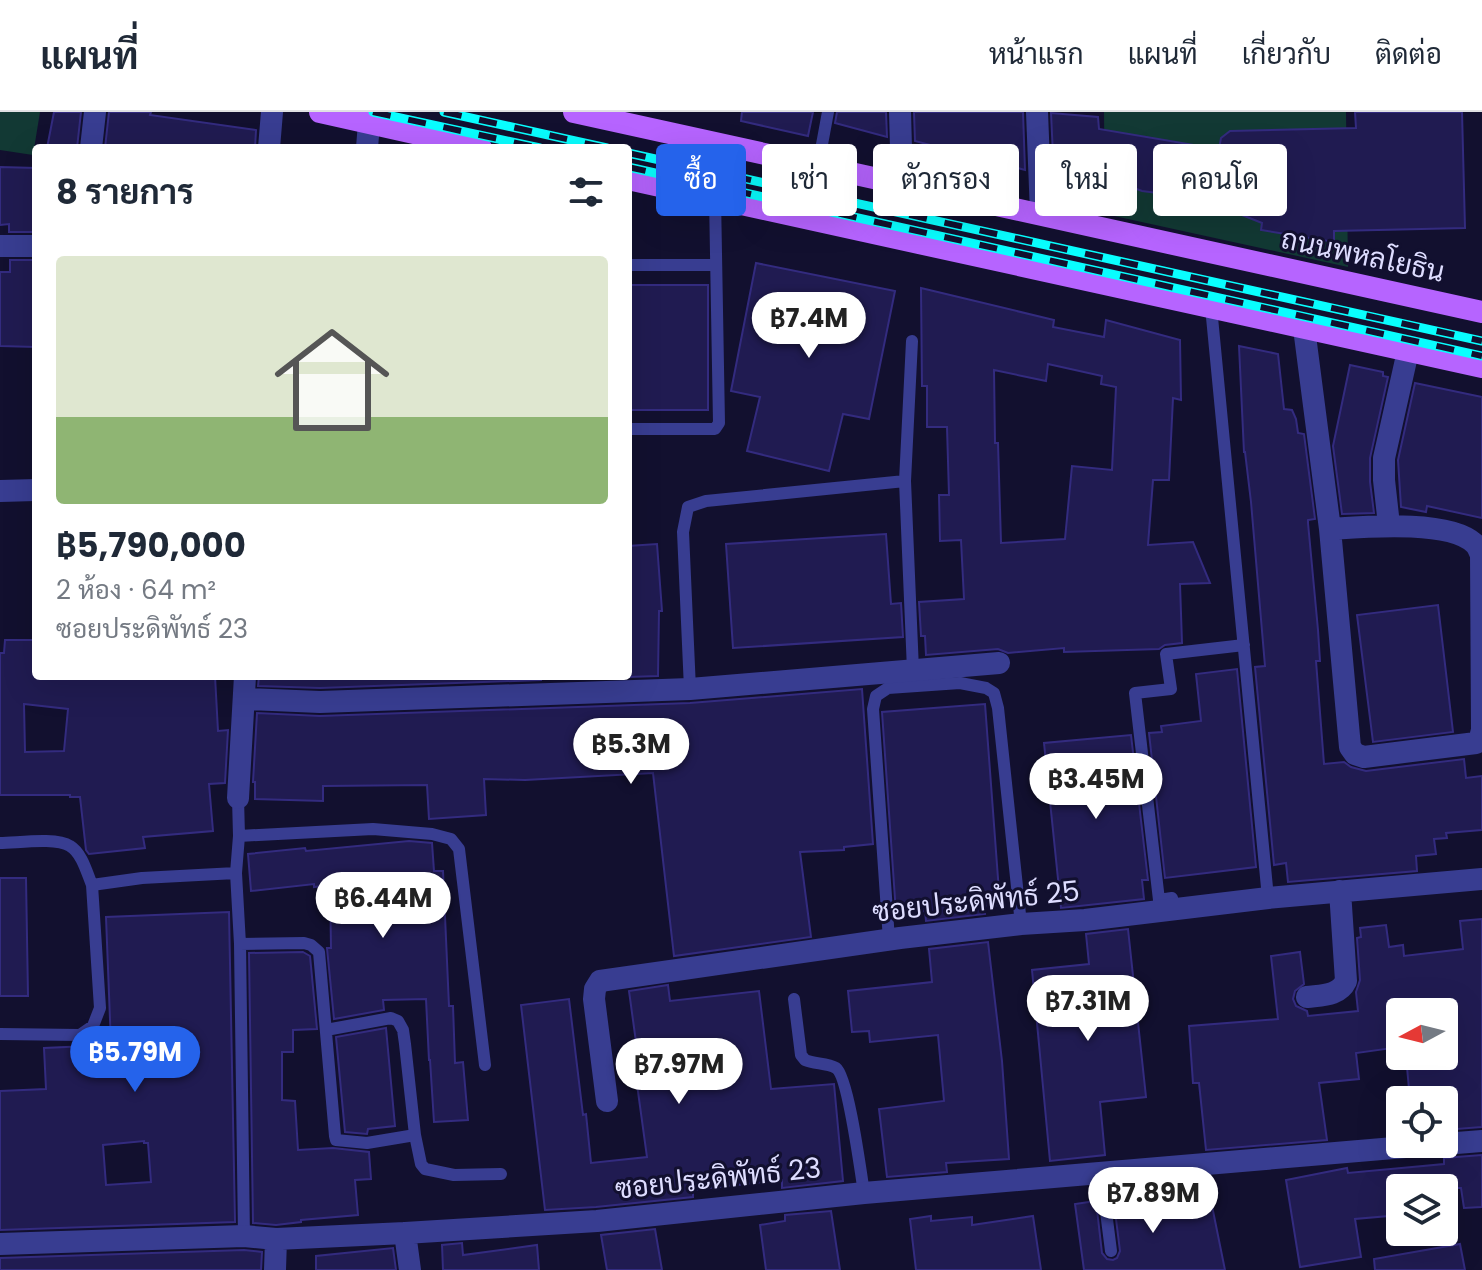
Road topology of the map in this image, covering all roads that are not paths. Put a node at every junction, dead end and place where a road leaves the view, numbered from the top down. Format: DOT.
graph roads {
  1 [pos="95,112"];
  2 [pos="272,112"];
  3 [pos="320,112"];
  4 [pos="574,112"];
  5 [pos="828,112"];
  6 [pos="900,112"];
  7 [pos="1037,112"];
  8 [pos="369,123"];
  9 [pos="91,144"];
  10 [pos="269,144"];
  11 [pos="367,144"];
  12 [pos="463,144"];
  13 [pos="822,144"];
  14 [pos="901,144"];
  15 [pos="1038,144"];
  16 [pos="762,154"];
  17 [pos="632,180"];
  18 [pos="656,185"];
  19 [pos="746,204"];
  20 [pos="715,216"];
  21 [pos="1050,216"];
  22 [pos="0,246"];
  23 [pos="32,246"];
  24 [pos="632,265"];
  25 [pos="715,265"];
  26 [pos="1211,307"];
  27 [pos="1482,312"];
  28 [pos="1304,328"];
  29 [pos="912,341"];
  30 [pos="1408,351"];
  31 [pos="1482,367"];
  32 [pos="632,429"];
  33 [pos="905,481"];
  34 [pos="32,490"];
  35 [pos="0,491"];
  36 [pos="1389,525"];
  37 [pos="1330,529"];
  38 [pos="1244,645"];
  39 [pos="999,663"];
  40 [pos="913,670"];
  41 [pos="245,680"];
  42 [pos="690,689"];
  43 [pos="245,699"];
  44 [pos="238,798"];
  45 [pos="239,836"];
  46 [pos="0,843"];
  47 [pos="236,873"];
  48 [pos="1482,879"];
  49 [pos="92,885"];
  50 [pos="1340,891"];
  51 [pos="1268,893"];
  52 [pos="1021,924"];
  53 [pos="889,940"];
  54 [pos="240,944"];
  55 [pos="1307,997"];
  56 [pos="794,999"];
  57 [pos="326,1030"];
  58 [pos="0,1034"];
  59 [pos="485,1065"];
  60 [pos="607,1101"];
  61 [pos="415,1135"];
  62 [pos="1482,1141"];
  63 [pos="1458,1143"];
  64 [pos="1386,1149"];
  65 [pos="1101,1172"];
  66 [pos="501,1174"];
  67 [pos="864,1193"];
  68 [pos="405,1233"];
  69 [pos="244,1236"];
  70 [pos="276,1239"];
  71 [pos="0,1244"];
  72 [pos="1111,1251"];
  73 [pos="275,1270"];
  74 [pos="410,1270"];
  1 -- 9 [label="street"];
  2 -- 10 [label="street"];
  3 -- 8 [label="main road"];
  4 -- 16 [label="main road, ถนนพหลโยธิน"];
  5 -- 13 [label="lane"];
  6 -- 14 [label="street"];
  7 -- 15 [label="street"];
  8 -- 11 [label="street"];
  8 -- 12 [label="main road"];
  17 -- 18 [label="main road"];
  19 -- 26 [label="main road"];
  20 -- 25 [label="lane"];
  21 -- 27 [label="main road, ถนนพหลโยธิน"];
  22 -- 23 [label="street"];
  24 -- 25 [label="lane"];
  25 -- 32 [label="lane"];
  26 -- 28 [label="main road"];
  26 -- 38 [label="lane"];
  28 -- 30 [label="main road"];
  28 -- 37 [label="street"];
  29 -- 33 [label="lane"];
  30 -- 31 [label="main road"];
  30 -- 36 [label="street"];
  33 -- 40 [label="lane"];
  33 -- 42 [label="lane"];
  34 -- 35 [label="street"];
  36 -- 37 [label="street"];
  36 -- 37 [label="street"];
  38 -- 51 [label="lane"];
  38 -- 51 [label="lane"];
  39 -- 40 [label="street"];
  40 -- 42 [label="street"];
  41 -- 43 [label="street"];
  42 -- 43 [label="street"];
  43 -- 44 [label="street"];
  44 -- 45 [label="lane"];
  45 -- 47 [label="lane"];
  45 -- 59 [label="lane"];
  46 -- 49 [label="lane"];
  47 -- 49 [label="lane"];
  47 -- 54 [label="lane"];
  48 -- 50 [label="street, ซอยประดิพัทธ์ 25"];
  49 -- 58 [label="lane"];
  50 -- 51 [label="street, ซอยประดิพัทธ์ 25"];
  50 -- 55 [label="street"];
  51 -- 52 [label="street, ซอยประดิพัทธ์ 25"];
  52 -- 53 [label="street, ซอยประดิพัทธ์ 25"];
  52 -- 53 [label="lane"];
  53 -- 60 [label="street, ซอยประดิพัทธ์ 25"];
  54 -- 57 [label="lane"];
  54 -- 69 [label="lane"];
  56 -- 67 [label="lane"];
  57 -- 61 [label="lane"];
  57 -- 61 [label="lane"];
  61 -- 66 [label="lane"];
  62 -- 63 [label="street, ซอยประดิพัทธ์ 23"];
  64 -- 65 [label="street, ซอยประดิพัทธ์ 23"];
  65 -- 67 [label="street, ซอยประดิพัทธ์ 23"];
  65 -- 72 [label="lane"];
  67 -- 68 [label="street, ซอยประดิพัทธ์ 23"];
  68 -- 70 [label="street, ซอยประดิพัทธ์ 23"];
  68 -- 74 [label="street"];
  69 -- 70 [label="street, ซอยประดิพัทธ์ 23"];
  69 -- 71 [label="street, ซอยประดิพัทธ์ 23"];
  70 -- 73 [label="street"];
}
